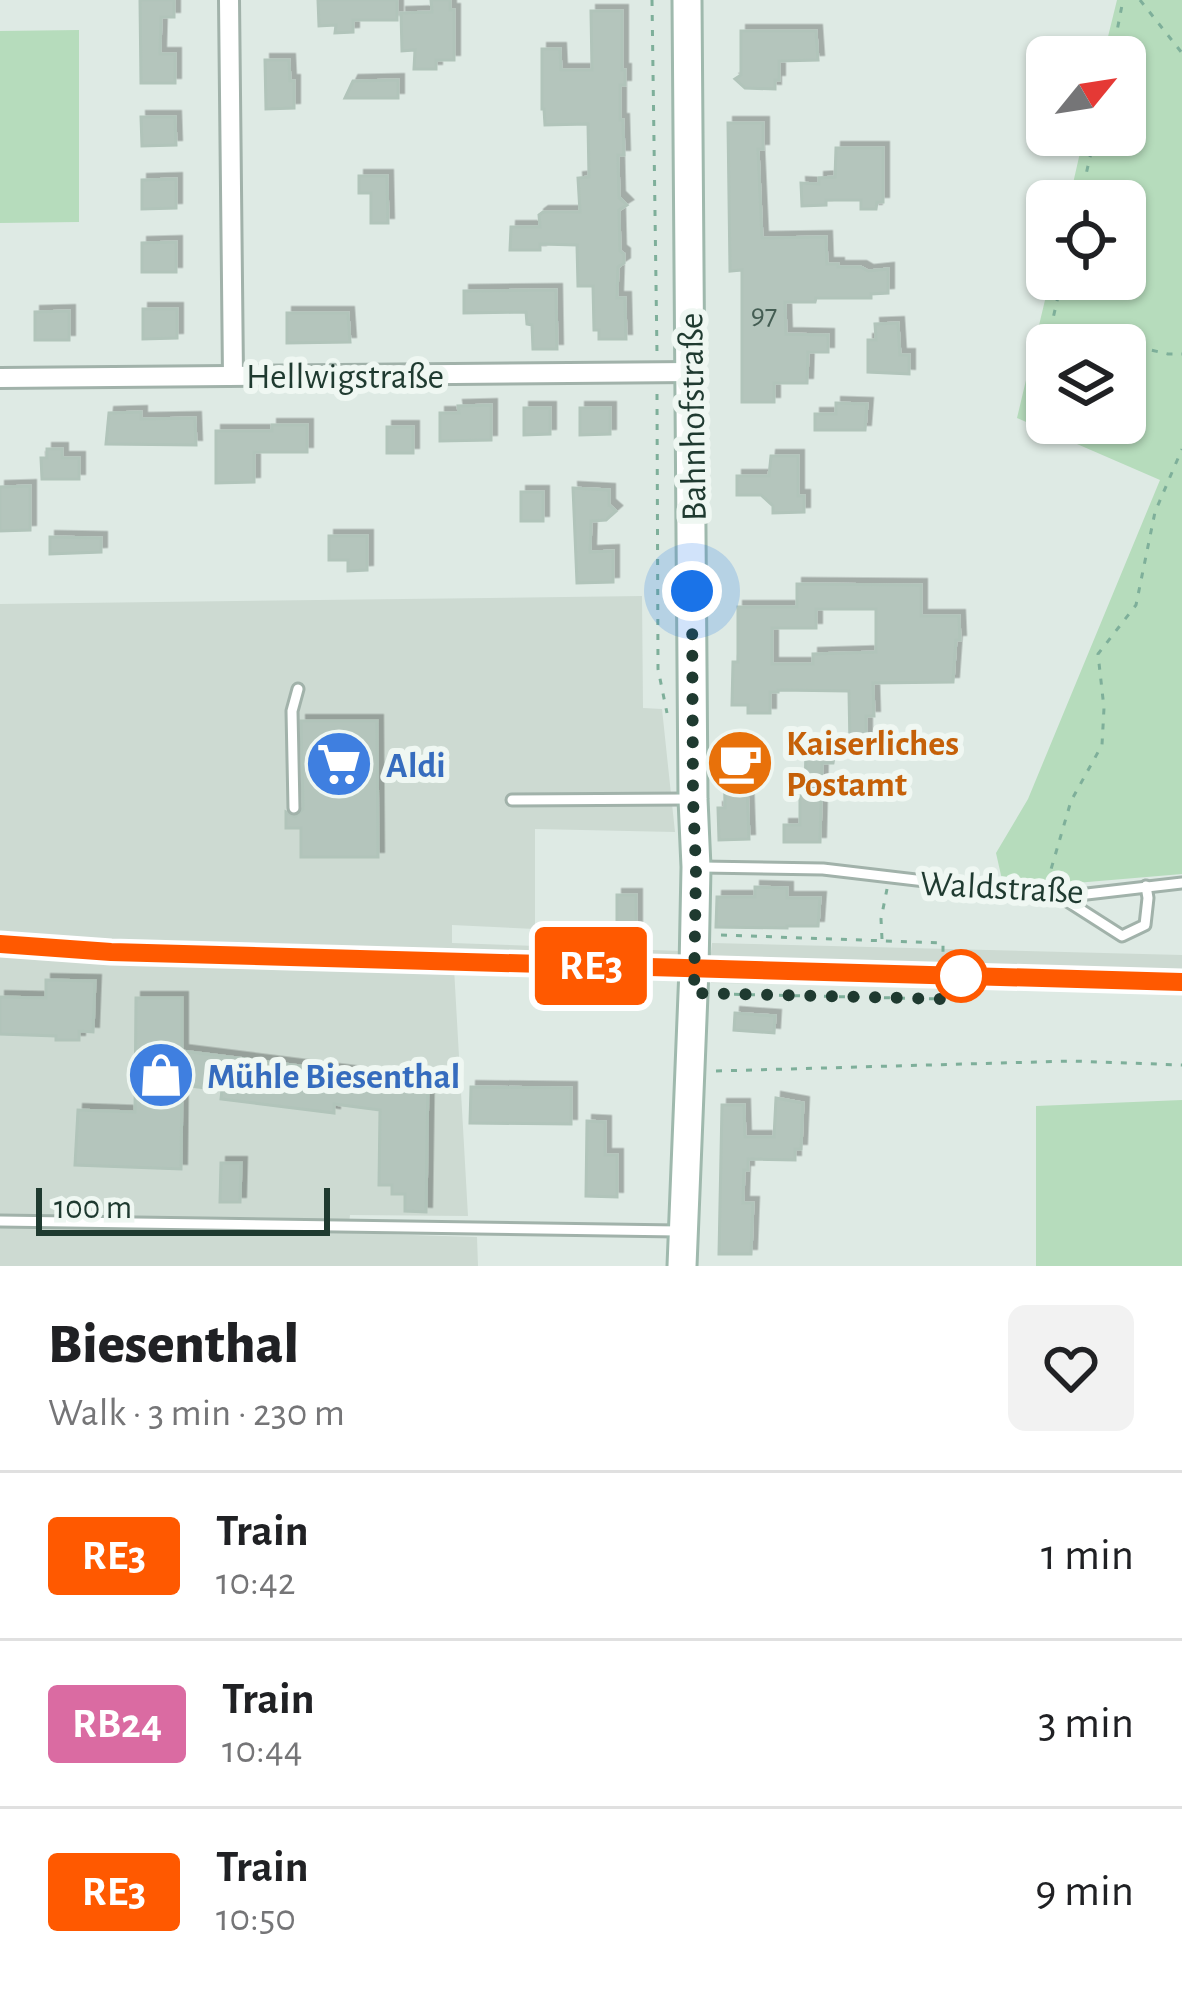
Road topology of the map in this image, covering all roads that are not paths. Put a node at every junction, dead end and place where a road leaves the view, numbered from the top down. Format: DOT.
graph roads {
  1 [pos="229,0"];
  2 [pos="687,0"];
  3 [pos="691,372"];
  4 [pos="233,375"];
  5 [pos="0,378"];
  6 [pos="298,689"];
  7 [pos="693,799"];
  8 [pos="512,800"];
  9 [pos="293,808"];
  10 [pos="696,867"];
  11 [pos="1182,883"];
  12 [pos="1146,886"];
  13 [pos="1061,897"];
  14 [pos="0,1221"];
  15 [pos="683,1232"];
  16 [pos="682,1266"];
  1 -- 4 [label="street"];
  2 -- 3 [label="main road, Bahnhofstraße"];
  3 -- 4 [label="street, Hellwigstraße"];
  3 -- 7 [label="main road, Bahnhofstraße"];
  4 -- 5 [label="street, Hellwigstraße"];
  6 -- 9 [label="lane"];
  7 -- 8 [label="lane"];
  7 -- 10 [label="main road, Bahnhofstraße"];
  10 -- 13 [label="lane, Waldstraße"];
  10 -- 15 [label="main road, Bahnhofstraße"];
  11 -- 12 [label="lane, Waldstraße"];
  12 -- 13 [label="lane, Waldstraße"];
  12 -- 13 [label="lane"];
  14 -- 15 [label="lane"];
  15 -- 16 [label="main road, Bahnhofstraße"];
}
